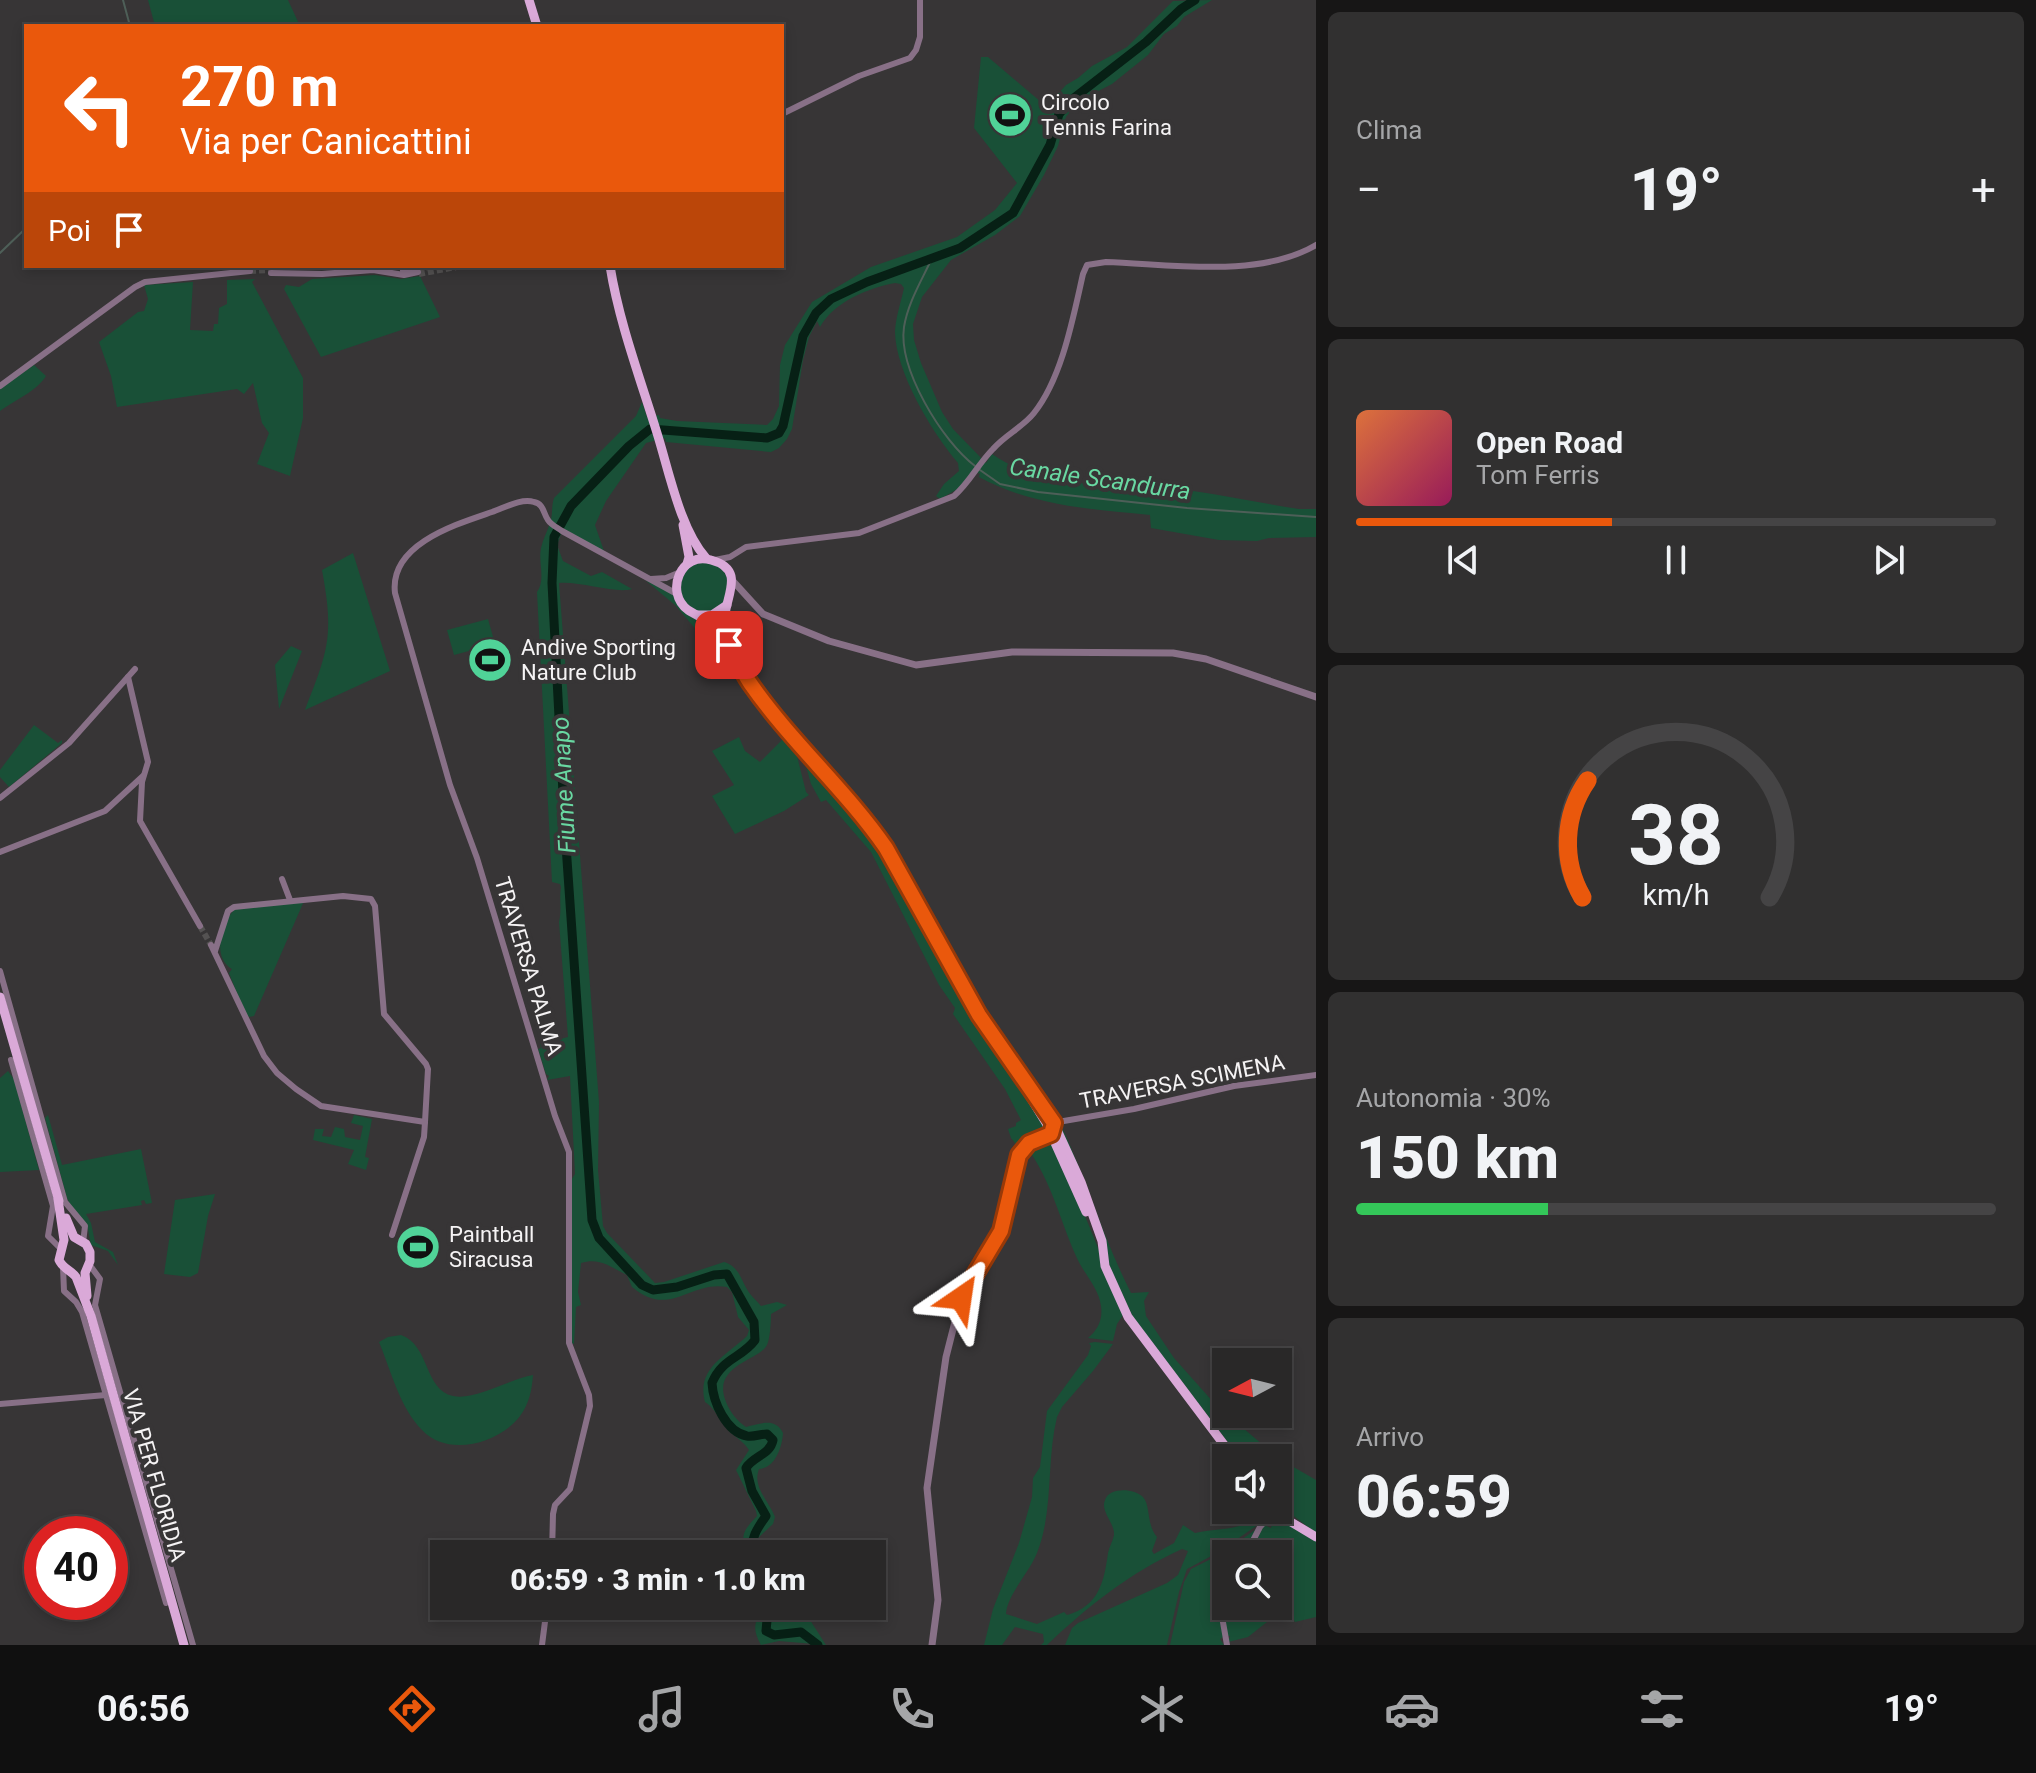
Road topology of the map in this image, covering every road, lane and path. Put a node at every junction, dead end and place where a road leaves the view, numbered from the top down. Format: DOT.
graph roads {
  1 [pos="527,0"];
  2 [pos="920,0"];
  3 [pos="534,24"];
  4 [pos="784,113"];
  5 [pos="1316,245"];
  6 [pos="608,268"];
  7 [pos="391,270"];
  8 [pos="270,271"];
  9 [pos="418,271"];
  10 [pos="251,273"];
  11 [pos="0,386"];
  12 [pos="680,506"];
  13 [pos="738,552"];
  14 [pos="711,559"];
  15 [pos="684,567"];
  16 [pos="732,578"];
  17 [pos="647,579"];
  18 [pos="677,594"];
  19 [pos="748,599"];
  20 [pos="729,602"];
  21 [pos="695,614"];
  22 [pos="729,645"];
  23 [pos="135,669"];
  24 [pos="128,677"];
  25 [pos="1316,697"];
  26 [pos="144,776"];
  27 [pos="0,798"];
  28 [pos="0,852"];
  29 [pos="282,879"];
  30 [pos="290,900"];
  31 [pos="200,926"];
  32 [pos="0,971"];
  33 [pos="0,997"];
  34 [pos="996,1042"];
  35 [pos="11,1060"];
  36 [pos="1316,1075"];
  37 [pos="425,1122"];
  38 [pos="1049,1131"];
  39 [pos="58,1199"];
  40 [pos="392,1235"];
  41 [pos="80,1242"];
  42 [pos="62,1247"];
  43 [pos="1103,1250"];
  44 [pos="88,1266"];
  45 [pos="69,1270"];
  46 [pos="91,1316"];
  47 [pos="106,1395"];
  48 [pos="0,1404"];
  49 [pos="1223,1444"];
  50 [pos="1292,1523"];
  51 [pos="1316,1537"];
  52 [pos="552,1540"];
  53 [pos="166,1603"];
  54 [pos="545,1620"];
  55 [pos="1223,1620"];
  56 [pos="184,1645"];
  57 [pos="193,1645"];
  58 [pos="542,1645"];
  59 [pos="932,1645"];
  60 [pos="1227,1645"];
  1 -- 3 [label="main road"];
  2 -- 4 [label="street"];
  5 -- 13 [label="street"];
  6 -- 12 [label="main road"];
  7 -- 8 [label="street"];
  7 -- 9 [label="street"];
  10 -- 11 [label="street"];
  12 -- 14 [label="main road"];
  12 -- 15 [label="main road"];
  13 -- 14 [label="street"];
  13 -- 16 [label="street"];
  14 -- 15 [label="main road"];
  14 -- 16 [label="main road"];
  15 -- 17 [label="street"];
  15 -- 18 [label="main road"];
  16 -- 19 [label="street"];
  16 -- 20 [label="main road"];
  17 -- 18 [label="street"];
  17 -- 52 [label="street, TRAVERSA PALMA"];
  18 -- 21 [label="main road"];
  19 -- 20 [label="street"];
  19 -- 25 [label="street"];
  20 -- 21 [label="main road"];
  20 -- 22 [label="main road"];
  21 -- 22 [label="main road"];
  22 -- 34 [label="main road"];
  23 -- 24 [label="street"];
  24 -- 26 [label="street"];
  24 -- 27 [label="street"];
  26 -- 28 [label="street"];
  26 -- 31 [label="street"];
  29 -- 30 [label="street"];
  30 -- 37 [label="street"];
  30 -- 37 [label="street"];
  32 -- 41 [label="street"];
  33 -- 39 [label="main road"];
  34 -- 38 [label="main road"];
  34 -- 38 [label="main road"];
  35 -- 42 [label="street"];
  36 -- 38 [label="street, TRAVERSA SCIMENA"];
  37 -- 40 [label="street"];
  38 -- 43 [label="main road"];
  38 -- 43 [label="main road"];
  38 -- 59 [label="street"];
  39 -- 41 [label="main road"];
  39 -- 42 [label="main road"];
  41 -- 42 [label="main road"];
  41 -- 44 [label="main road"];
  42 -- 45 [label="main road"];
  43 -- 49 [label="main road"];
  44 -- 45 [label="main road"];
  44 -- 46 [label="main road"];
  44 -- 57 [label="street"];
  45 -- 46 [label="main road"];
  45 -- 47 [label="street"];
  46 -- 56 [label="main road, VIA PER FLORIDIA"];
  47 -- 48 [label="street"];
  47 -- 53 [label="street"];
  50 -- 51 [label="main road"];
  54 -- 58 [label="street"];
  55 -- 60 [label="street"];
}
